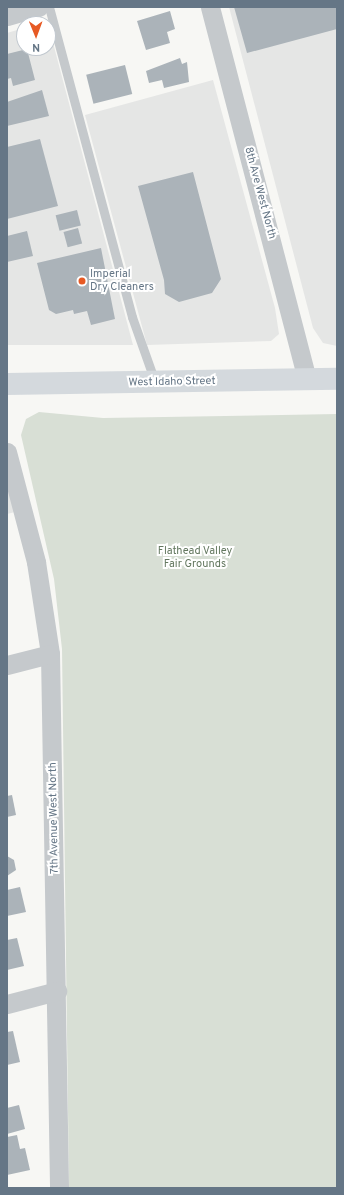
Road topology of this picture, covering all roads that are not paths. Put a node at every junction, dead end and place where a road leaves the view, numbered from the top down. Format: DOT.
graph roads {
  1 [pos="39,7"];
  2 [pos="49,7"];
  3 [pos="210,7"];
  4 [pos="7,16"];
  5 [pos="307,379"];
  6 [pos="337,379"];
  7 [pos="155,382"];
  8 [pos="7,384"];
  9 [pos="7,452"];
  10 [pos="50,654"];
  11 [pos="7,665"];
  12 [pos="57,991"];
  13 [pos="7,1004"];
  14 [pos="59,1188"];
  1 -- 4 [label="street"];
  2 -- 7 [label="lane"];
  3 -- 5 [label="street, 8th Ave West North"];
  5 -- 6 [label="highway, West Idaho Street"];
  5 -- 7 [label="highway, West Idaho Street"];
  7 -- 8 [label="highway, West Idaho Street"];
  9 -- 10 [label="street, 7th Avenue West North"];
  10 -- 11 [label="street"];
  10 -- 12 [label="street, 7th Avenue West North"];
  12 -- 13 [label="street"];
  12 -- 14 [label="street, 7th Avenue West North"];
}
